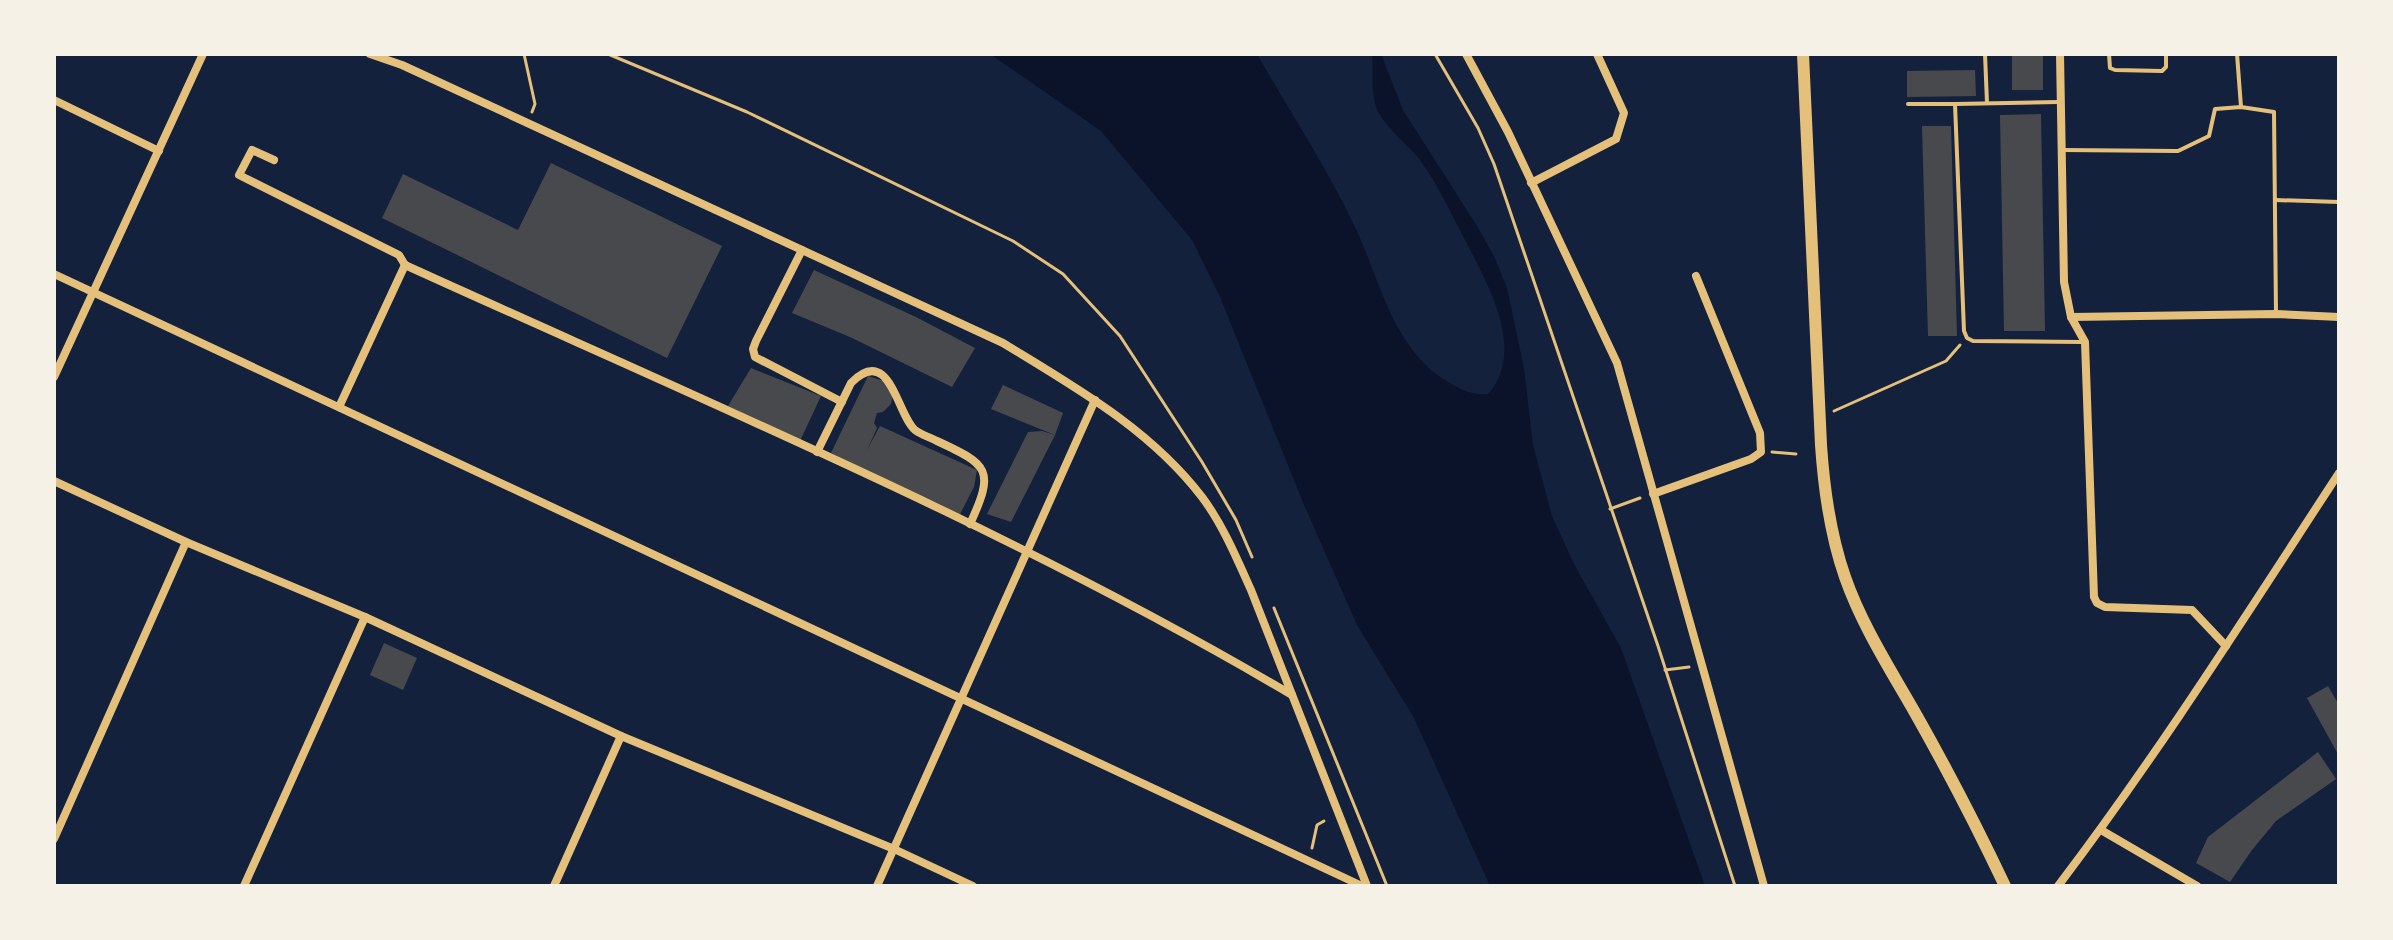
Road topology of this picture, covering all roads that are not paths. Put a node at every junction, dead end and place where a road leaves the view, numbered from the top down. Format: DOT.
graph roads {
  1 [pos="203,54"];
  2 [pos="370,54"];
  3 [pos="1466,54"];
  4 [pos="1597,54"];
  5 [pos="1803,54"];
  6 [pos="1985,54"];
  7 [pos="2060,54"];
  8 [pos="2109,54"];
  9 [pos="2166,54"];
  10 [pos="2237,54"];
  11 [pos="54,100"];
  12 [pos="2061,102"];
  13 [pos="1987,103"];
  14 [pos="1908,104"];
  15 [pos="1955,104"];
  16 [pos="2241,107"];
  17 [pos="2062,150"];
  18 [pos="159,151"];
  19 [pos="274,160"];
  20 [pos="1531,183"];
  21 [pos="2275,200"];
  22 [pos="2339,202"];
  23 [pos="802,250"];
  24 [pos="405,265"];
  25 [pos="54,274"];
  26 [pos="1696,276"];
  27 [pos="94,293"];
  28 [pos="2276,314"];
  29 [pos="2071,317"];
  30 [pos="2339,317"];
  31 [pos="2085,342"];
  32 [pos="54,377"];
  33 [pos="1095,400"];
  34 [pos="842,402"];
  35 [pos="339,407"];
  36 [pos="817,452"];
  37 [pos="2339,473"];
  38 [pos="54,481"];
  39 [pos="1653,494"];
  40 [pos="970,524"];
  41 [pos="186,542"];
  42 [pos="1027,552"];
  43 [pos="365,617"];
  44 [pos="2226,646"];
  45 [pos="1292,695"];
  46 [pos="961,698"];
  47 [pos="621,736"];
  48 [pos="2101,830"];
  49 [pos="54,839"];
  50 [pos="894,849"];
  51 [pos="244,886"];
  52 [pos="554,886"];
  53 [pos="877,886"];
  54 [pos="973,886"];
  55 [pos="1364,886"];
  56 [pos="1764,886"];
  57 [pos="2005,886"];
  58 [pos="2058,886"];
  59 [pos="2197,886"];
  1 -- 18 [label="street"];
  2 -- 23 [label="street"];
  3 -- 20 [label="street"];
  4 -- 20 [label="street"];
  5 -- 57 [label="main road"];
  6 -- 13 [label="lane"];
  7 -- 12 [label="street"];
  8 -- 9 [label="lane"];
  10 -- 16 [label="lane"];
  11 -- 18 [label="street"];
  12 -- 13 [label="lane"];
  12 -- 17 [label="street"];
  13 -- 15 [label="lane"];
  14 -- 15 [label="lane"];
  15 -- 31 [label="lane"];
  16 -- 17 [label="lane"];
  16 -- 21 [label="lane"];
  17 -- 29 [label="street"];
  18 -- 27 [label="street"];
  19 -- 24 [label="street"];
  20 -- 39 [label="street"];
  21 -- 22 [label="lane"];
  21 -- 28 [label="lane"];
  23 -- 33 [label="street"];
  23 -- 34 [label="street"];
  24 -- 35 [label="street"];
  24 -- 36 [label="street"];
  25 -- 27 [label="street"];
  26 -- 39 [label="street"];
  27 -- 32 [label="street"];
  27 -- 35 [label="street"];
  28 -- 29 [label="street"];
  28 -- 30 [label="street"];
  29 -- 31 [label="street"];
  31 -- 44 [label="street"];
  33 -- 42 [label="street"];
  33 -- 45 [label="street"];
  34 -- 36 [label="street"];
  34 -- 40 [label="street"];
  35 -- 46 [label="street"];
  36 -- 40 [label="street"];
  37 -- 44 [label="street"];
  38 -- 41 [label="street"];
  39 -- 56 [label="street"];
  40 -- 42 [label="street"];
  41 -- 43 [label="street"];
  41 -- 49 [label="street"];
  42 -- 45 [label="street"];
  42 -- 46 [label="street"];
  43 -- 47 [label="street"];
  43 -- 51 [label="street"];
  44 -- 48 [label="street"];
  45 -- 55 [label="street"];
  46 -- 50 [label="street"];
  46 -- 55 [label="street"];
  47 -- 50 [label="street"];
  47 -- 52 [label="street"];
  48 -- 58 [label="street"];
  48 -- 59 [label="street"];
  50 -- 53 [label="street"];
  50 -- 54 [label="street"];
}
